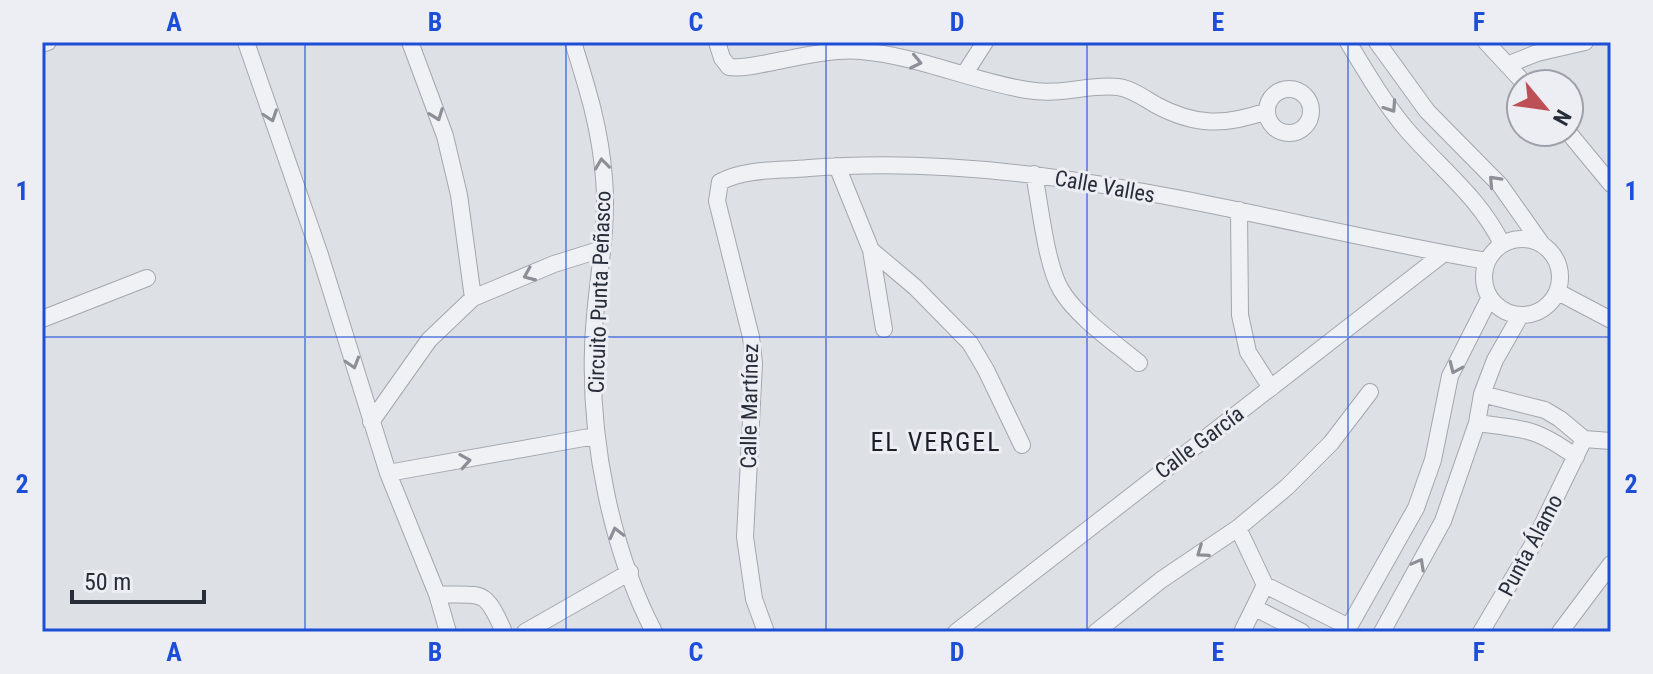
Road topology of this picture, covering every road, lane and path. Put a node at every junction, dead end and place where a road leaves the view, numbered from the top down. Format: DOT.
graph roads {
  1 [pos="48,42"];
  2 [pos="246,42"];
  3 [pos="410,42"];
  4 [pos="573,42"];
  5 [pos="717,42"];
  6 [pos="985,42"];
  7 [pos="1348,42"];
  8 [pos="1377,42"];
  9 [pos="1486,42"];
  10 [pos="1585,42"];
  11 [pos="42,44"];
  12 [pos="858,46"];
  13 [pos="1507,65"];
  14 [pos="1510,68"];
  15 [pos="965,73"];
  16 [pos="1267,111"];
  17 [pos="1585,146"];
  18 [pos="1605,163"];
  19 [pos="837,166"];
  20 [pos="1034,174"];
  21 [pos="720,182"];
  22 [pos="1611,184"];
  23 [pos="1239,210"];
  24 [pos="1541,243"];
  25 [pos="1502,244"];
  26 [pos="602,249"];
  27 [pos="871,250"];
  28 [pos="1443,254"];
  29 [pos="1487,261"];
  30 [pos="147,278"];
  31 [pos="1558,292"];
  32 [pos="473,298"];
  33 [pos="1489,299"];
  34 [pos="1520,316"];
  35 [pos="42,319"];
  36 [pos="1611,320"];
  37 [pos="884,329"];
  38 [pos="1139,363"];
  39 [pos="1271,388"];
  40 [pos="1370,392"];
  41 [pos="1482,394"];
  42 [pos="371,422"];
  43 [pos="1477,423"];
  44 [pos="595,436"];
  45 [pos="1584,439"];
  46 [pos="1611,441"];
  47 [pos="1022,445"];
  48 [pos="1576,457"];
  49 [pos="388,473"];
  50 [pos="1238,528"];
  51 [pos="1611,564"];
  52 [pos="630,572"];
  53 [pos="1265,585"];
  54 [pos="437,594"];
  55 [pos="1255,608"];
  56 [pos="1348,630"];
  57 [pos="448,632"];
  58 [pos="504,632"];
  59 [pos="525,632"];
  60 [pos="654,632"];
  61 [pos="766,632"];
  62 [pos="956,632"];
  63 [pos="1096,632"];
  64 [pos="1242,632"];
  65 [pos="1302,632"];
  66 [pos="1382,632"];
  67 [pos="1481,632"];
  68 [pos="1560,632"];
  1 -- 11 [label="street"];
  2 -- 42 [label="street, one-way"];
  3 -- 32 [label="street, one-way"];
  26 -- 4 [label="street, Circuito Punta Peñasco, one-way"];
  5 -- 12 [label="street"];
  6 -- 15 [label="street"];
  7 -- 25 [label="street, one-way"];
  24 -- 8 [label="street, one-way"];
  9 -- 13 [label="street"];
  10 -- 13 [label="street"];
  12 -- 15 [label="street, one-way"];
  13 -- 14 [label="street"];
  15 -- 16 [label="street"];
  17 -- 18 [label="street"];
  18 -- 22 [label="street"];
  19 -- 20 [label="street, Calle Valles"];
  19 -- 21 [label="street, Calle Valles"];
  19 -- 27 [label="street"];
  20 -- 23 [label="street, Calle Valles"];
  20 -- 38 [label="street"];
  21 -- 61 [label="street, Calle Martínez"];
  23 -- 28 [label="street, Calle Valles"];
  23 -- 39 [label="street"];
  24 -- 25 [label="street"];
  24 -- 31 [label="street"];
  25 -- 29 [label="street"];
  26 -- 32 [label="street, one-way"];
  26 -- 44 [label="street, Circuito Punta Peñasco"];
  27 -- 37 [label="street"];
  27 -- 47 [label="street"];
  28 -- 29 [label="street, Calle Valles"];
  28 -- 39 [label="street, Calle García"];
  29 -- 33 [label="street"];
  30 -- 35 [label="street"];
  31 -- 34 [label="street"];
  31 -- 36 [label="street"];
  32 -- 42 [label="street"];
  33 -- 34 [label="street"];
  33 -- 56 [label="street, one-way"];
  34 -- 41 [label="street"];
  39 -- 62 [label="street, Calle García"];
  40 -- 50 [label="street"];
  41 -- 43 [label="street"];
  41 -- 45 [label="street"];
  42 -- 49 [label="street"];
  43 -- 48 [label="street"];
  66 -- 43 [label="street, one-way"];
  49 -- 44 [label="street, one-way"];
  52 -- 44 [label="street, Circuito Punta Peñasco, one-way"];
  45 -- 46 [label="street"];
  45 -- 48 [label="street, Punta Álamo"];
  48 -- 67 [label="street, Punta Álamo"];
  49 -- 54 [label="street"];
  50 -- 53 [label="street"];
  50 -- 63 [label="street, one-way"];
  51 -- 68 [label="street"];
  52 -- 59 [label="street"];
  52 -- 60 [label="street, Circuito Punta Peñasco"];
  53 -- 55 [label="street"];
  53 -- 56 [label="street"];
  54 -- 57 [label="street"];
  54 -- 58 [label="street"];
  55 -- 64 [label="street"];
  55 -- 65 [label="street"];
}
